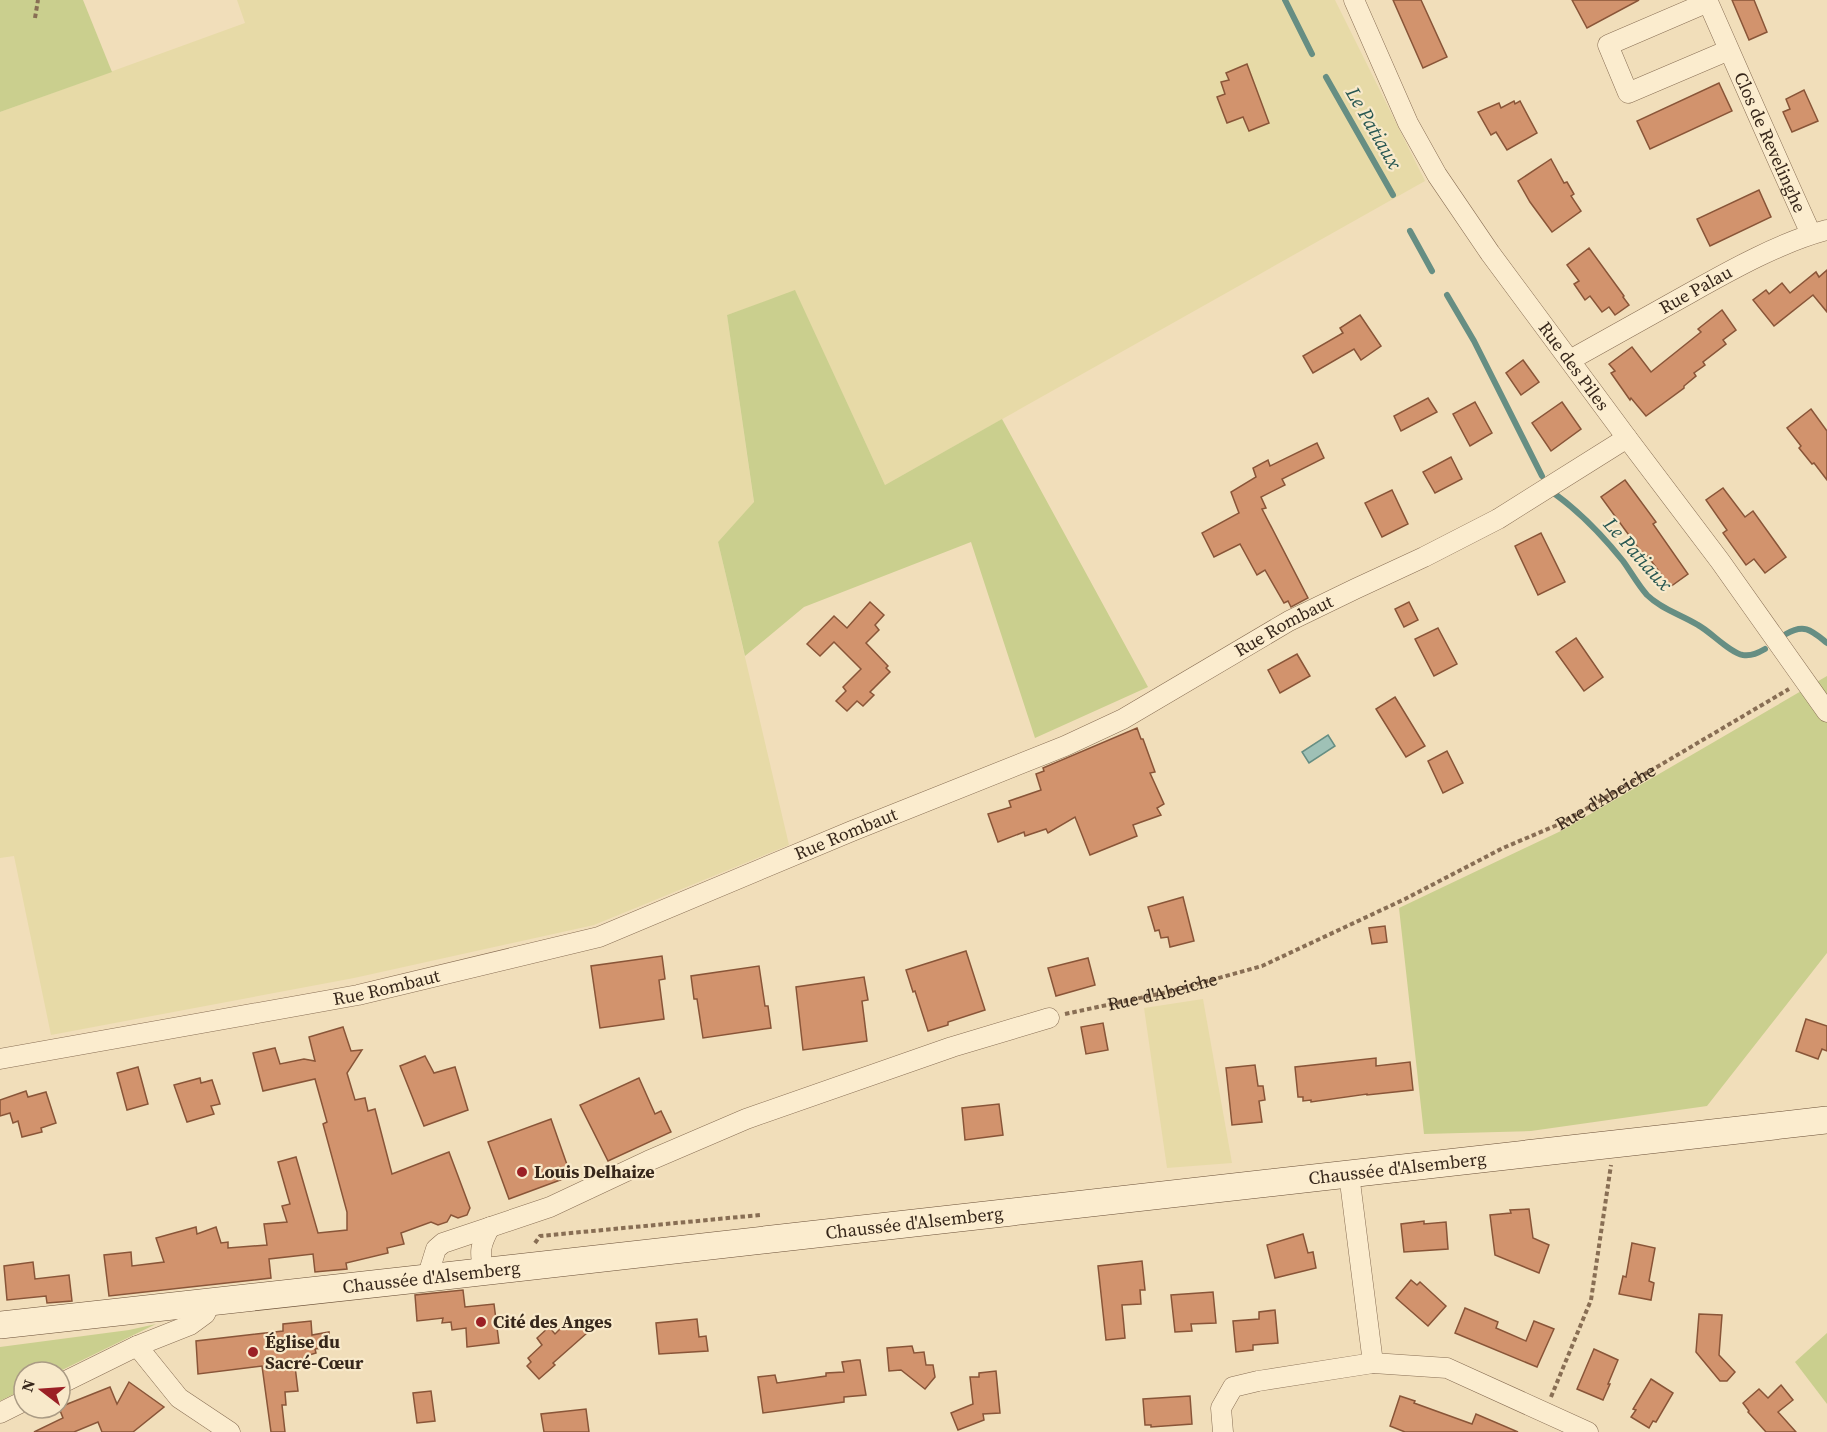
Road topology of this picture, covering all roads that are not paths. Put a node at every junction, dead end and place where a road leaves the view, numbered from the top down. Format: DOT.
graph roads {
  1 [pos="1354,0"];
  2 [pos="1729,50"];
  3 [pos="1819,232"];
  4 [pos="1570,360"];
  5 [pos="1627,438"];
  6 [pos="1827,712"];
  7 [pos="1049,1018"];
  8 [pos="0,1059"];
  9 [pos="1827,1120"];
  10 [pos="1348,1174"];
  11 [pos="490,1227"];
  12 [pos="484,1272"];
  13 [pos="427,1278"];
  14 [pos="212,1300"];
  15 [pos="0,1325"];
  16 [pos="137,1346"];
  17 [pos="1373,1363"];
  18 [pos="72,1377"];
  19 [pos="230,1432"];
  20 [pos="1223,1432"];
  21 [pos="1588,1432"];
  1 -- 4 [label="street, Rue des Piles"];
  2 -- 2 [label="street, Clos de Revelinghe"];
  2 -- 3 [label="street, Clos de Revelinghe"];
  3 -- 4 [label="street, Rue Palau"];
  4 -- 5 [label="street, Rue des Piles"];
  5 -- 6 [label="street, Rue des Piles"];
  5 -- 8 [label="street, Rue Rombaut"];
  7 -- 11 [label="street"];
  9 -- 10 [label="main road, Chaussée d'Alsemberg"];
  10 -- 12 [label="main road, Chaussée d'Alsemberg"];
  10 -- 17 [label="street"];
  11 -- 12 [label="street"];
  11 -- 13 [label="street"];
  12 -- 13 [label="main road, Chaussée d'Alsemberg"];
  13 -- 14 [label="main road, Chaussée d'Alsemberg"];
  14 -- 15 [label="main road, Chaussée d'Alsemberg"];
  14 -- 16 [label="street"];
  16 -- 18 [label="street"];
  16 -- 19 [label="street"];
  17 -- 20 [label="street"];
  17 -- 21 [label="street"];
}
